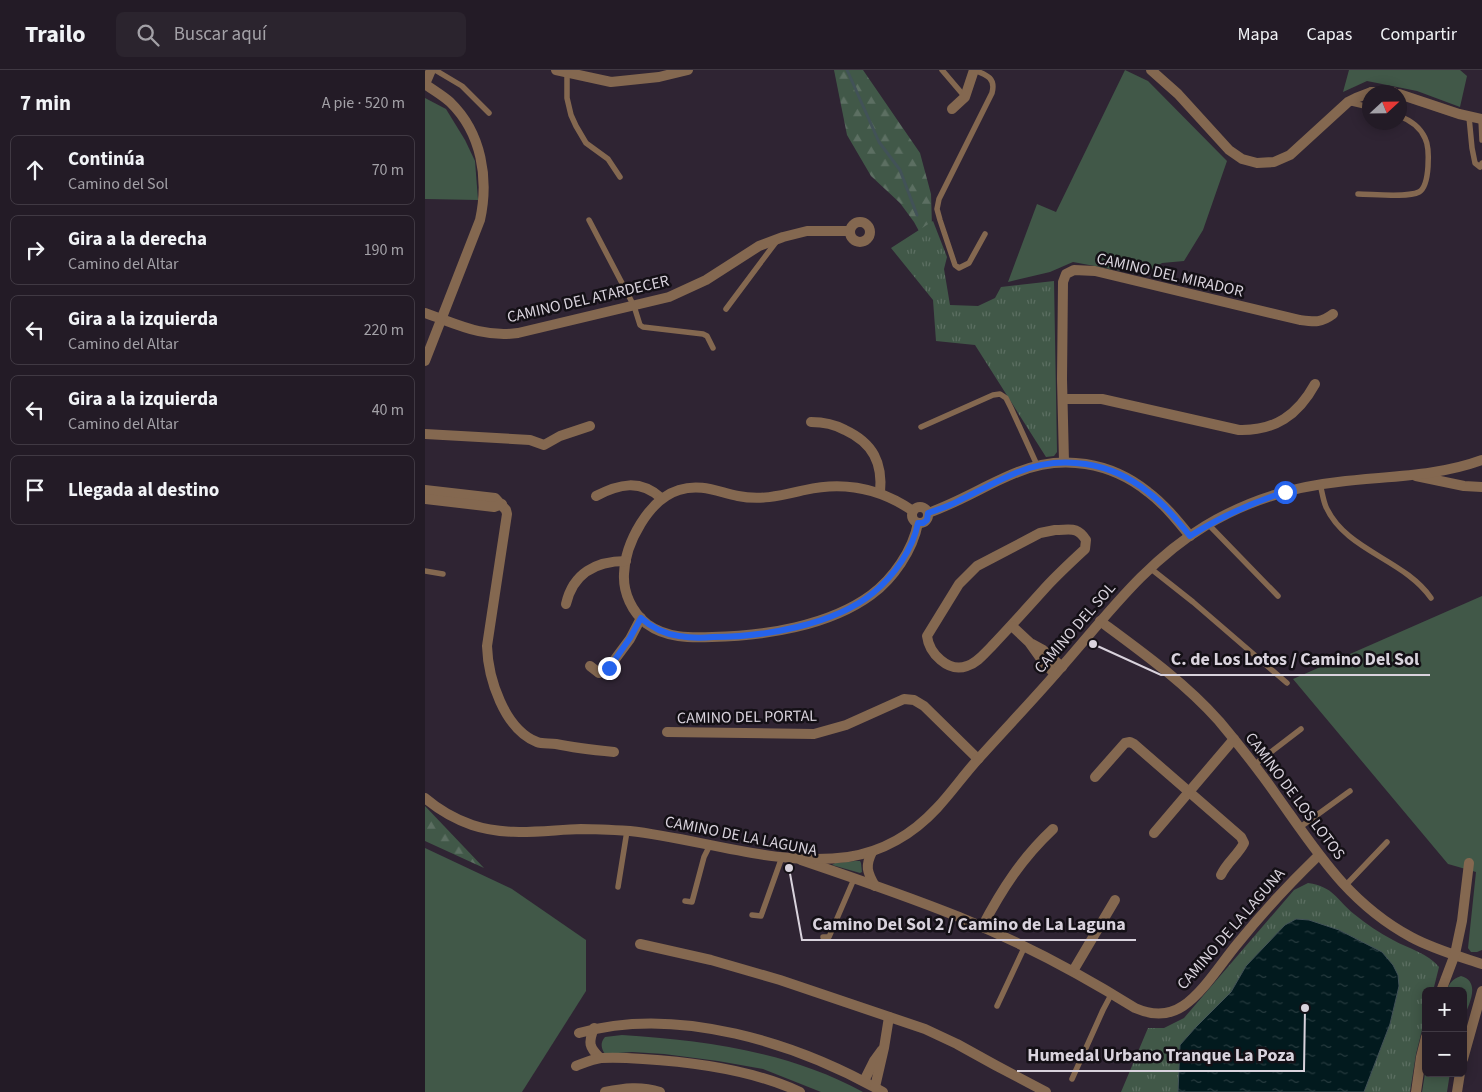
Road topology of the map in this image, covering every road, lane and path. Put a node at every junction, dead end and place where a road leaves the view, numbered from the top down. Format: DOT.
graph roads {
  1 [pos="431,70"];
  2 [pos="435,70"];
  3 [pos="556,70"];
  4 [pos="688,70"];
  5 [pos="942,70"];
  6 [pos="974,70"];
  7 [pos="1151,70"];
  8 [pos="567,74"];
  9 [pos="425,84"];
  10 [pos="1362,96"];
  11 [pos="965,97"];
  12 [pos="1407,97"];
  13 [pos="1348,102"];
  14 [pos="1362,105"];
  15 [pos="952,109"];
  16 [pos="489,113"];
  17 [pos="1469,117"];
  18 [pos="1407,118"];
  19 [pos="1481,119"];
  20 [pos="1482,140"];
  21 [pos="1482,163"];
  22 [pos="619,177"];
  23 [pos="1358,194"];
  24 [pos="589,220"];
  25 [pos="850,231"];
  26 [pos="985,234"];
  27 [pos="779,238"];
  28 [pos="634,306"];
  29 [pos="726,309"];
  30 [pos="425,313"];
  31 [pos="1333,314"];
  32 [pos="441,318"];
  33 [pos="713,348"];
  34 [pos="425,361"];
  35 [pos="1315,384"];
  36 [pos="1063,399"];
  37 [pos="811,422"];
  38 [pos="590,426"];
  39 [pos="921,427"];
  40 [pos="425,434"];
  41 [pos="1482,460"];
  42 [pos="1064,462"];
  43 [pos="1037,465"];
  44 [pos="1410,475"];
  45 [pos="1320,484"];
  46 [pos="1482,487"];
  47 [pos="425,490"];
  48 [pos="880,493"];
  49 [pos="596,496"];
  50 [pos="661,498"];
  51 [pos="425,499"];
  52 [pos="469,500"];
  53 [pos="913,511"];
  54 [pos="928,513"];
  55 [pos="918,523"];
  56 [pos="1209,524"];
  57 [pos="1190,536"];
  58 [pos="626,561"];
  59 [pos="1150,568"];
  60 [pos="425,571"];
  61 [pos="443,574"];
  62 [pos="1278,596"];
  63 [pos="1431,598"];
  64 [pos="566,604"];
  65 [pos="641,618"];
  66 [pos="1100,621"];
  67 [pos="1012,626"];
  68 [pos="590,666"];
  69 [pos="1059,671"];
  70 [pos="1287,683"];
  71 [pos="1301,728"];
  72 [pos="667,732"];
  73 [pos="1234,740"];
  74 [pos="613,752"];
  75 [pos="978,759"];
  76 [pos="1254,765"];
  77 [pos="1095,777"];
  78 [pos="1350,791"];
  79 [pos="1188,793"];
  80 [pos="425,798"];
  81 [pos="1299,828"];
  82 [pos="1053,829"];
  83 [pos="627,831"];
  84 [pos="1154,833"];
  85 [pos="1387,842"];
  86 [pos="710,845"];
  87 [pos="872,852"];
  88 [pos="1319,856"];
  89 [pos="782,857"];
  90 [pos="801,860"];
  91 [pos="1469,863"];
  92 [pos="1221,874"];
  93 [pos="853,879"];
  94 [pos="875,886"];
  95 [pos="1345,886"];
  96 [pos="618,887"];
  97 [pos="1115,900"];
  98 [pos="685,901"];
  99 [pos="752,915"];
  100 [pos="982,927"];
  101 [pos="823,937"];
  102 [pos="640,944"];
  103 [pos="1025,946"];
  104 [pos="1455,954"];
  105 [pos="1482,964"];
  106 [pos="1073,971"];
  107 [pos="1443,987"];
  108 [pos="1482,991"];
  109 [pos="1112,994"];
  110 [pos="997,1006"];
  111 [pos="889,1017"];
  112 [pos="594,1028"];
  113 [pos="579,1033"];
  114 [pos="1467,1045"];
  115 [pos="884,1048"];
  116 [pos="1422,1053"];
  117 [pos="601,1058"];
  118 [pos="576,1066"];
  119 [pos="1459,1077"];
  120 [pos="1072,1079"];
  121 [pos="864,1081"];
  122 [pos="879,1090"];
  123 [pos="794,1091"];
  124 [pos="605,1092"];
  125 [pos="660,1092"];
  126 [pos="1046,1092"];
  127 [pos="1416,1092"];
  128 [pos="1457,1092"];
  1 -- 9 [label="street"];
  2 -- 16 [label="lane"];
  3 -- 8 [label="street"];
  4 -- 8 [label="street"];
  5 -- 11 [label="lane"];
  6 -- 11 [label="street"];
  6 -- 26 [label="lane"];
  7 -- 13 [label="street"];
  8 -- 22 [label="lane"];
  9 -- 32 [label="street"];
  10 -- 13 [label="street"];
  11 -- 15 [label="street"];
  12 -- 17 [label="street"];
  13 -- 14 [label="lane"];
  17 -- 19 [label="street"];
  17 -- 21 [label="lane"];
  18 -- 23 [label="lane"];
  19 -- 20 [label="lane"];
  24 -- 28 [label="lane"];
  25 -- 27 [label="street, CAMINO DEL ATARDECER"];
  27 -- 28 [label="street, CAMINO DEL ATARDECER"];
  27 -- 29 [label="lane"];
  28 -- 32 [label="street, CAMINO DEL ATARDECER"];
  28 -- 33 [label="lane"];
  30 -- 32 [label="street, CAMINO DEL ATARDECER"];
  31 -- 36 [label="street, CAMINO DEL MIRADOR"];
  32 -- 34 [label="street"];
  35 -- 36 [label="street"];
  36 -- 42 [label="street, CAMINO DEL MIRADOR"];
  37 -- 48 [label="street"];
  38 -- 40 [label="street"];
  39 -- 43 [label="lane"];
  41 -- 44 [label="street, CAMINO DEL SOL"];
  42 -- 43 [label="street"];
  42 -- 57 [label="street"];
  43 -- 54 [label="street"];
  44 -- 45 [label="street, CAMINO DEL SOL"];
  44 -- 46 [label="street, CAMINO DEL SOL"];
  45 -- 56 [label="street, CAMINO DEL SOL"];
  45 -- 63 [label="lane"];
  47 -- 52 [label="street"];
  48 -- 50 [label="street"];
  48 -- 53 [label="street"];
  49 -- 50 [label="street"];
  50 -- 58 [label="street"];
  51 -- 52 [label="street"];
  52 -- 74 [label="street"];
  53 -- 54 [label="street"];
  53 -- 55 [label="street"];
  54 -- 55 [label="street"];
  55 -- 65 [label="street"];
  56 -- 57 [label="street, CAMINO DEL SOL"];
  56 -- 62 [label="lane"];
  57 -- 59 [label="street, CAMINO DEL SOL"];
  58 -- 64 [label="street"];
  58 -- 65 [label="street"];
  59 -- 66 [label="street, CAMINO DEL SOL"];
  59 -- 70 [label="lane"];
  60 -- 61 [label="lane"];
  65 -- 68 [label="street"];
  66 -- 69 [label="street, CAMINO DEL SOL"];
  66 -- 73 [label="street, CAMINO DE LOS LOTOS"];
  67 -- 67 [label="street"];
  67 -- 69 [label="street"];
  69 -- 75 [label="street, CAMINO DEL SOL"];
  71 -- 76 [label="lane"];
  72 -- 75 [label="street, CAMINO DEL PORTAL"];
  73 -- 76 [label="street, CAMINO DE LOS LOTOS"];
  73 -- 79 [label="street"];
  75 -- 87 [label="street, CAMINO DEL SOL"];
  76 -- 81 [label="street, CAMINO DE LOS LOTOS"];
  77 -- 79 [label="street"];
  78 -- 81 [label="lane"];
  79 -- 84 [label="street"];
  79 -- 92 [label="street"];
  80 -- 83 [label="street, CAMINO DE LA LAGUNA"];
  81 -- 88 [label="street, CAMINO DE LOS LOTOS"];
  82 -- 100 [label="street"];
  83 -- 86 [label="street, CAMINO DE LA LAGUNA"];
  83 -- 96 [label="lane"];
  85 -- 95 [label="lane"];
  86 -- 89 [label="street, CAMINO DE LA LAGUNA"];
  86 -- 98 [label="lane"];
  87 -- 90 [label="street, CAMINO DEL SOL"];
  87 -- 94 [label="street"];
  88 -- 95 [label="street, CAMINO DE LOS LOTOS"];
  88 -- 109 [label="street, CAMINO DE LA LAGUNA"];
  89 -- 90 [label="street, CAMINO DE LA LAGUNA"];
  89 -- 99 [label="lane"];
  90 -- 93 [label="street, CAMINO DE LA LAGUNA"];
  91 -- 104 [label="street"];
  93 -- 94 [label="street, CAMINO DE LA LAGUNA"];
  93 -- 101 [label="lane"];
  94 -- 100 [label="street, CAMINO DE LA LAGUNA"];
  95 -- 104 [label="street, CAMINO DE LOS LOTOS"];
  97 -- 106 [label="street"];
  100 -- 103 [label="street, CAMINO DE LA LAGUNA"];
  102 -- 111 [label="street"];
  103 -- 106 [label="street, CAMINO DE LA LAGUNA"];
  103 -- 110 [label="lane"];
  104 -- 105 [label="street, CAMINO DE LOS LOTOS"];
  104 -- 107 [label="street"];
  106 -- 109 [label="street, CAMINO DE LA LAGUNA"];
  108 -- 114 [label="street"];
  109 -- 120 [label="lane"];
  111 -- 115 [label="street"];
  111 -- 126 [label="street"];
  112 -- 113 [label="street"];
  112 -- 117 [label="street"];
  112 -- 121 [label="street"];
  115 -- 121 [label="street"];
  115 -- 122 [label="street"];
  116 -- 127 [label="street"];
  117 -- 118 [label="street"];
  117 -- 123 [label="street"];
  119 -- 128 [label="street"];
  121 -- 122 [label="street"];
  124 -- 125 [label="street"];
}
